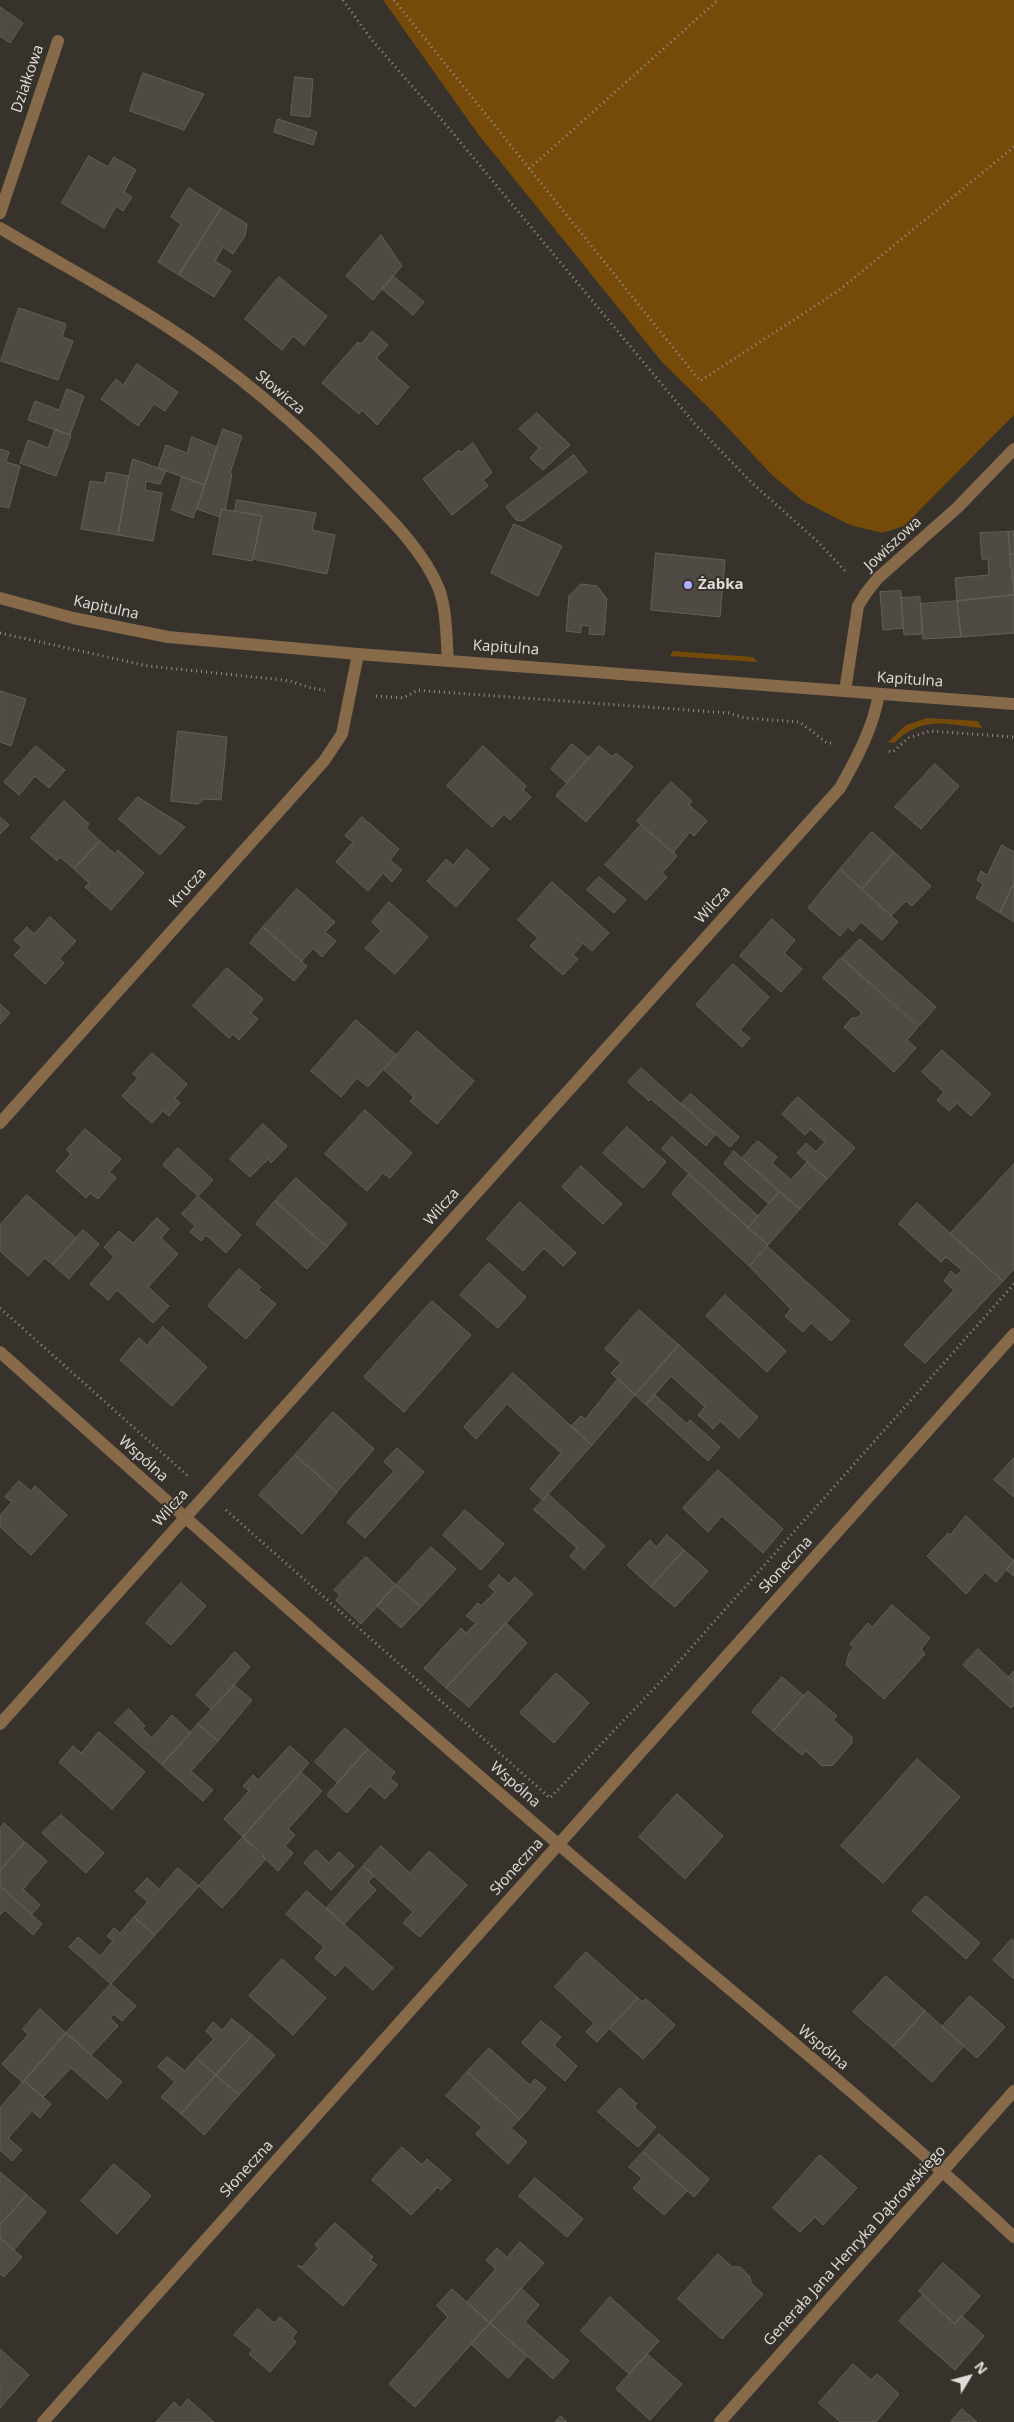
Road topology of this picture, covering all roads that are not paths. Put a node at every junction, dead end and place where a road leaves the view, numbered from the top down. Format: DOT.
graph roads {
  1 [pos="58,41"];
  2 [pos="0,212"];
  3 [pos="0,228"];
  4 [pos="1014,449"];
  5 [pos="0,598"];
  6 [pos="358,654"];
  7 [pos="448,660"];
  8 [pos="845,691"];
  9 [pos="879,694"];
  10 [pos="1014,704"];
  11 [pos="0,1123"];
  12 [pos="1014,1334"];
  13 [pos="0,1352"];
  14 [pos="184,1518"];
  15 [pos="0,1724"];
  16 [pos="559,1845"];
  17 [pos="1014,2091"];
  18 [pos="942,2170"];
  19 [pos="1014,2237"];
  20 [pos="43,2422"];
  21 [pos="720,2422"];
  1 -- 2 [label="street, Działkowa"];
  3 -- 7 [label="street, Słowicza"];
  4 -- 8 [label="street, Jowiszowa"];
  5 -- 6 [label="street, Kapitulna"];
  6 -- 7 [label="street, Kapitulna"];
  6 -- 11 [label="street, Krucza"];
  7 -- 8 [label="street, Kapitulna"];
  8 -- 9 [label="street, Kapitulna"];
  9 -- 10 [label="street, Kapitulna"];
  9 -- 14 [label="street, Wilcza"];
  12 -- 16 [label="street, Słoneczna"];
  13 -- 14 [label="street, Wspólna"];
  14 -- 15 [label="street, Wilcza"];
  14 -- 16 [label="street, Wspólna"];
  16 -- 18 [label="street, Wspólna"];
  16 -- 20 [label="street, Słoneczna"];
  17 -- 18 [label="street, Generała Jana Henryka Dąbrowskiego"];
  18 -- 19 [label="street, Wspólna"];
  18 -- 21 [label="street, Generała Jana Henryka Dąbrowskiego"];
}
